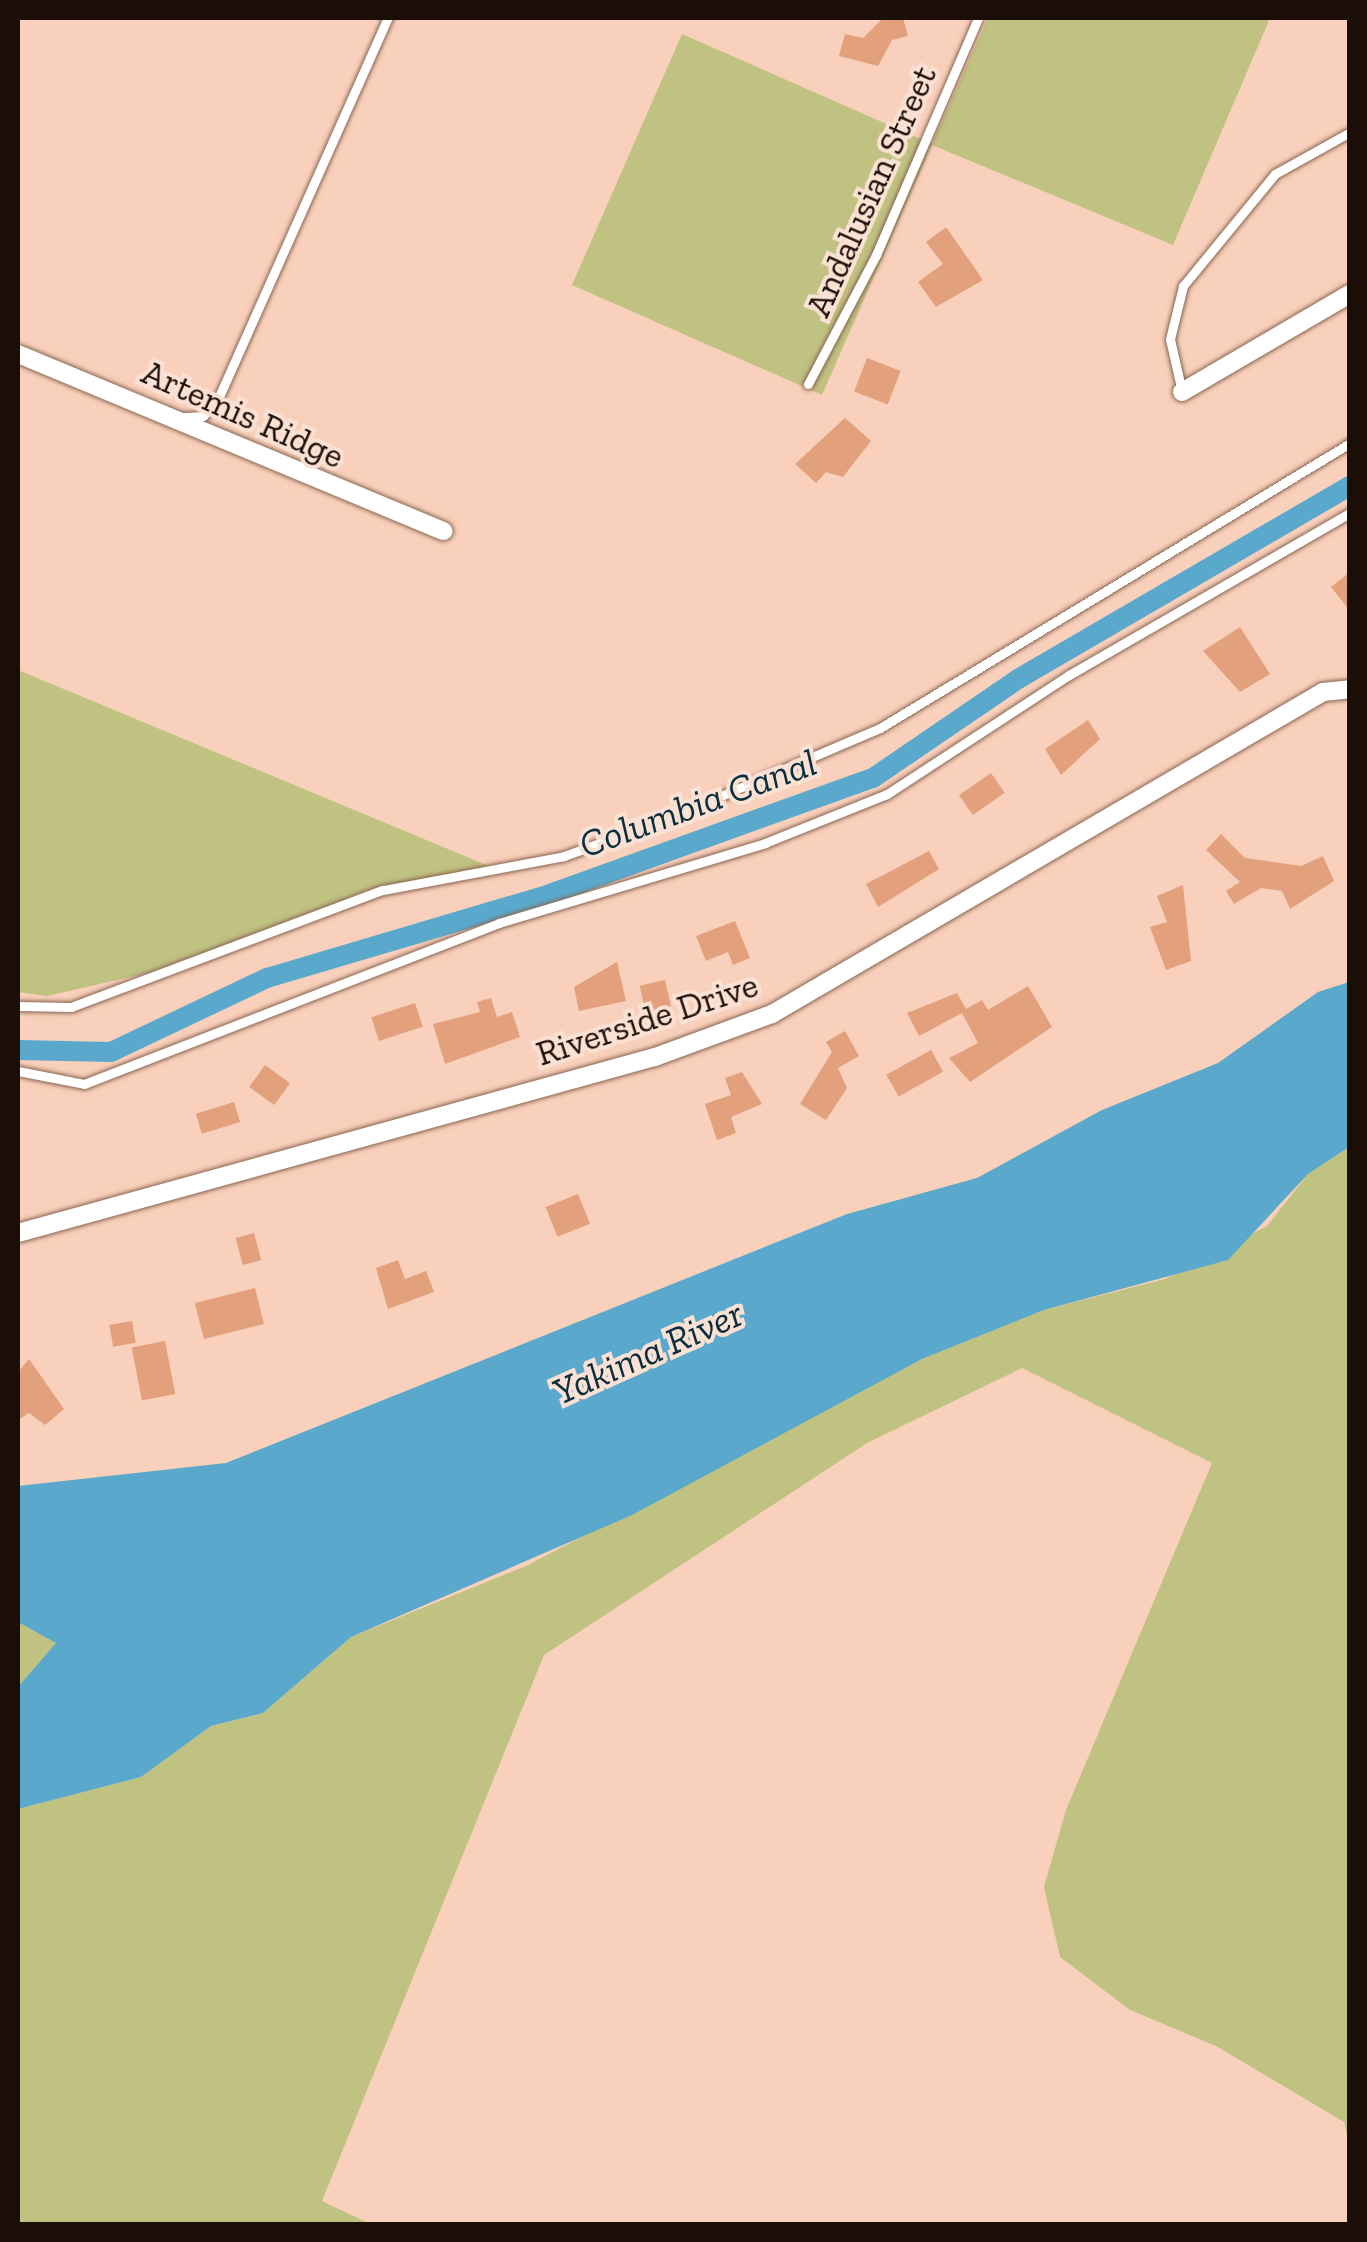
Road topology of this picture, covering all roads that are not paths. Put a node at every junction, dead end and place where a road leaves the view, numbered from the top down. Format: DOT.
graph roads {
  1 [pos="388,18"];
  2 [pos="978,18"];
  3 [pos="1350,132"];
  4 [pos="1350,294"];
  5 [pos="18,354"];
  6 [pos="808,384"];
  7 [pos="1182,392"];
  8 [pos="173,416"];
  9 [pos="1350,443"];
  10 [pos="1350,512"];
  11 [pos="444,531"];
  12 [pos="1350,673"];
  13 [pos="1350,689"];
  14 [pos="1323,692"];
  15 [pos="18,1006"];
  16 [pos="18,1072"];
  17 [pos="18,1233"];
  1 -- 8 [label="lane"];
  2 -- 6 [label="lane, Andalusian Street"];
  3 -- 7 [label="lane"];
  4 -- 7 [label="street"];
  5 -- 8 [label="street, Artemis Ridge"];
  8 -- 11 [label="street, Artemis Ridge"];
  9 -- 15 [label="lane"];
  10 -- 16 [label="lane"];
  12 -- 14 [label="street"];
  13 -- 14 [label="street, Riverside Drive"];
  14 -- 17 [label="street, Riverside Drive"];
}
